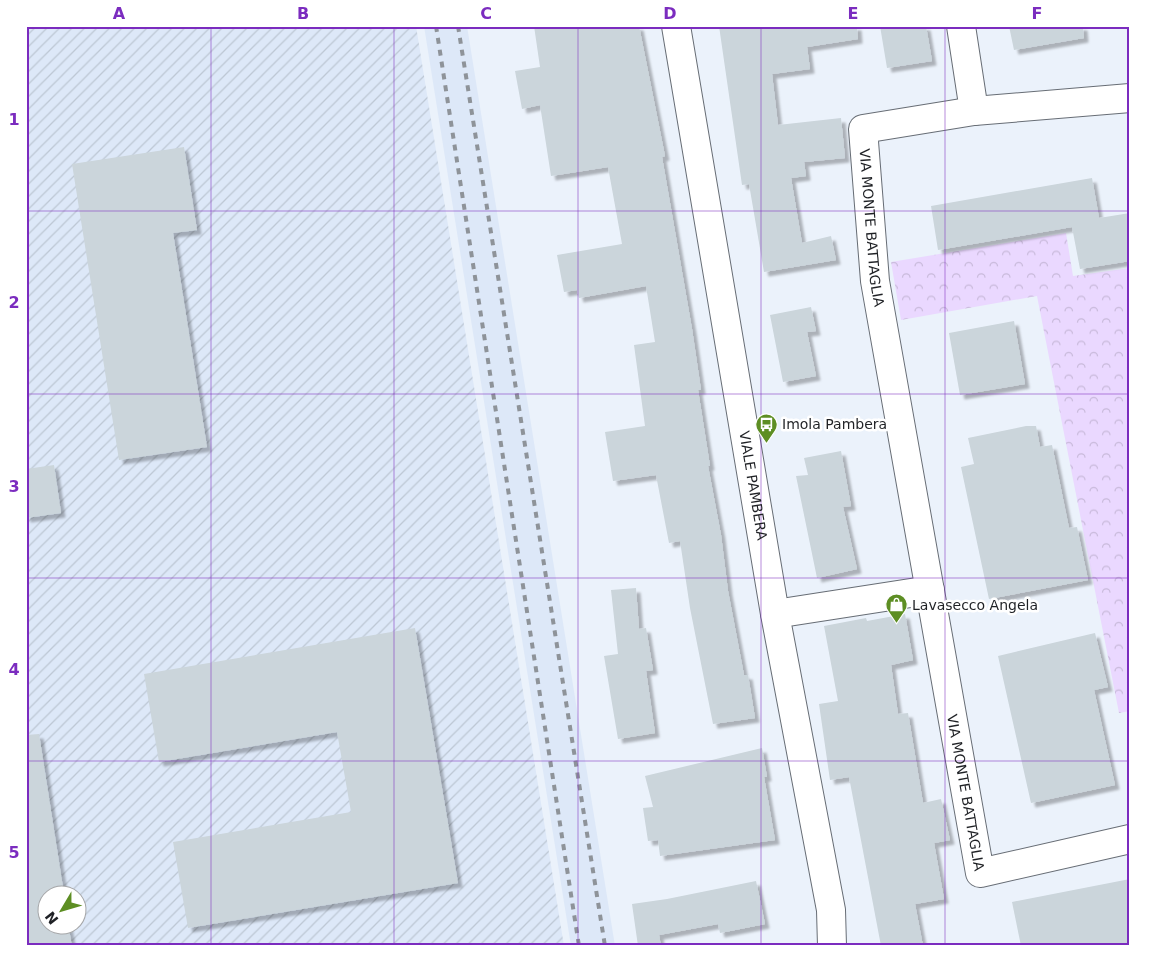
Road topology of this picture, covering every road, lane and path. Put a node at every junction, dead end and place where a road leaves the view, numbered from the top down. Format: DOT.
graph roads {
  1 [pos="676,26"];
  2 [pos="961,26"];
  3 [pos="1130,98"];
  4 [pos="974,111"];
  5 [pos="930,590"];
  6 [pos="775,614"];
  7 [pos="1130,839"];
  8 [pos="832,946"];
  1 -- 6 [label="street, VIALE PAMBERA"];
  2 -- 4 [label="street"];
  3 -- 4 [label="street, VIA MONTE BATTAGLIA"];
  4 -- 5 [label="street, VIA MONTE BATTAGLIA"];
  5 -- 6 [label="street"];
  5 -- 7 [label="street, VIA MONTE BATTAGLIA"];
  6 -- 8 [label="street, VIALE PAMBERA"];
}
